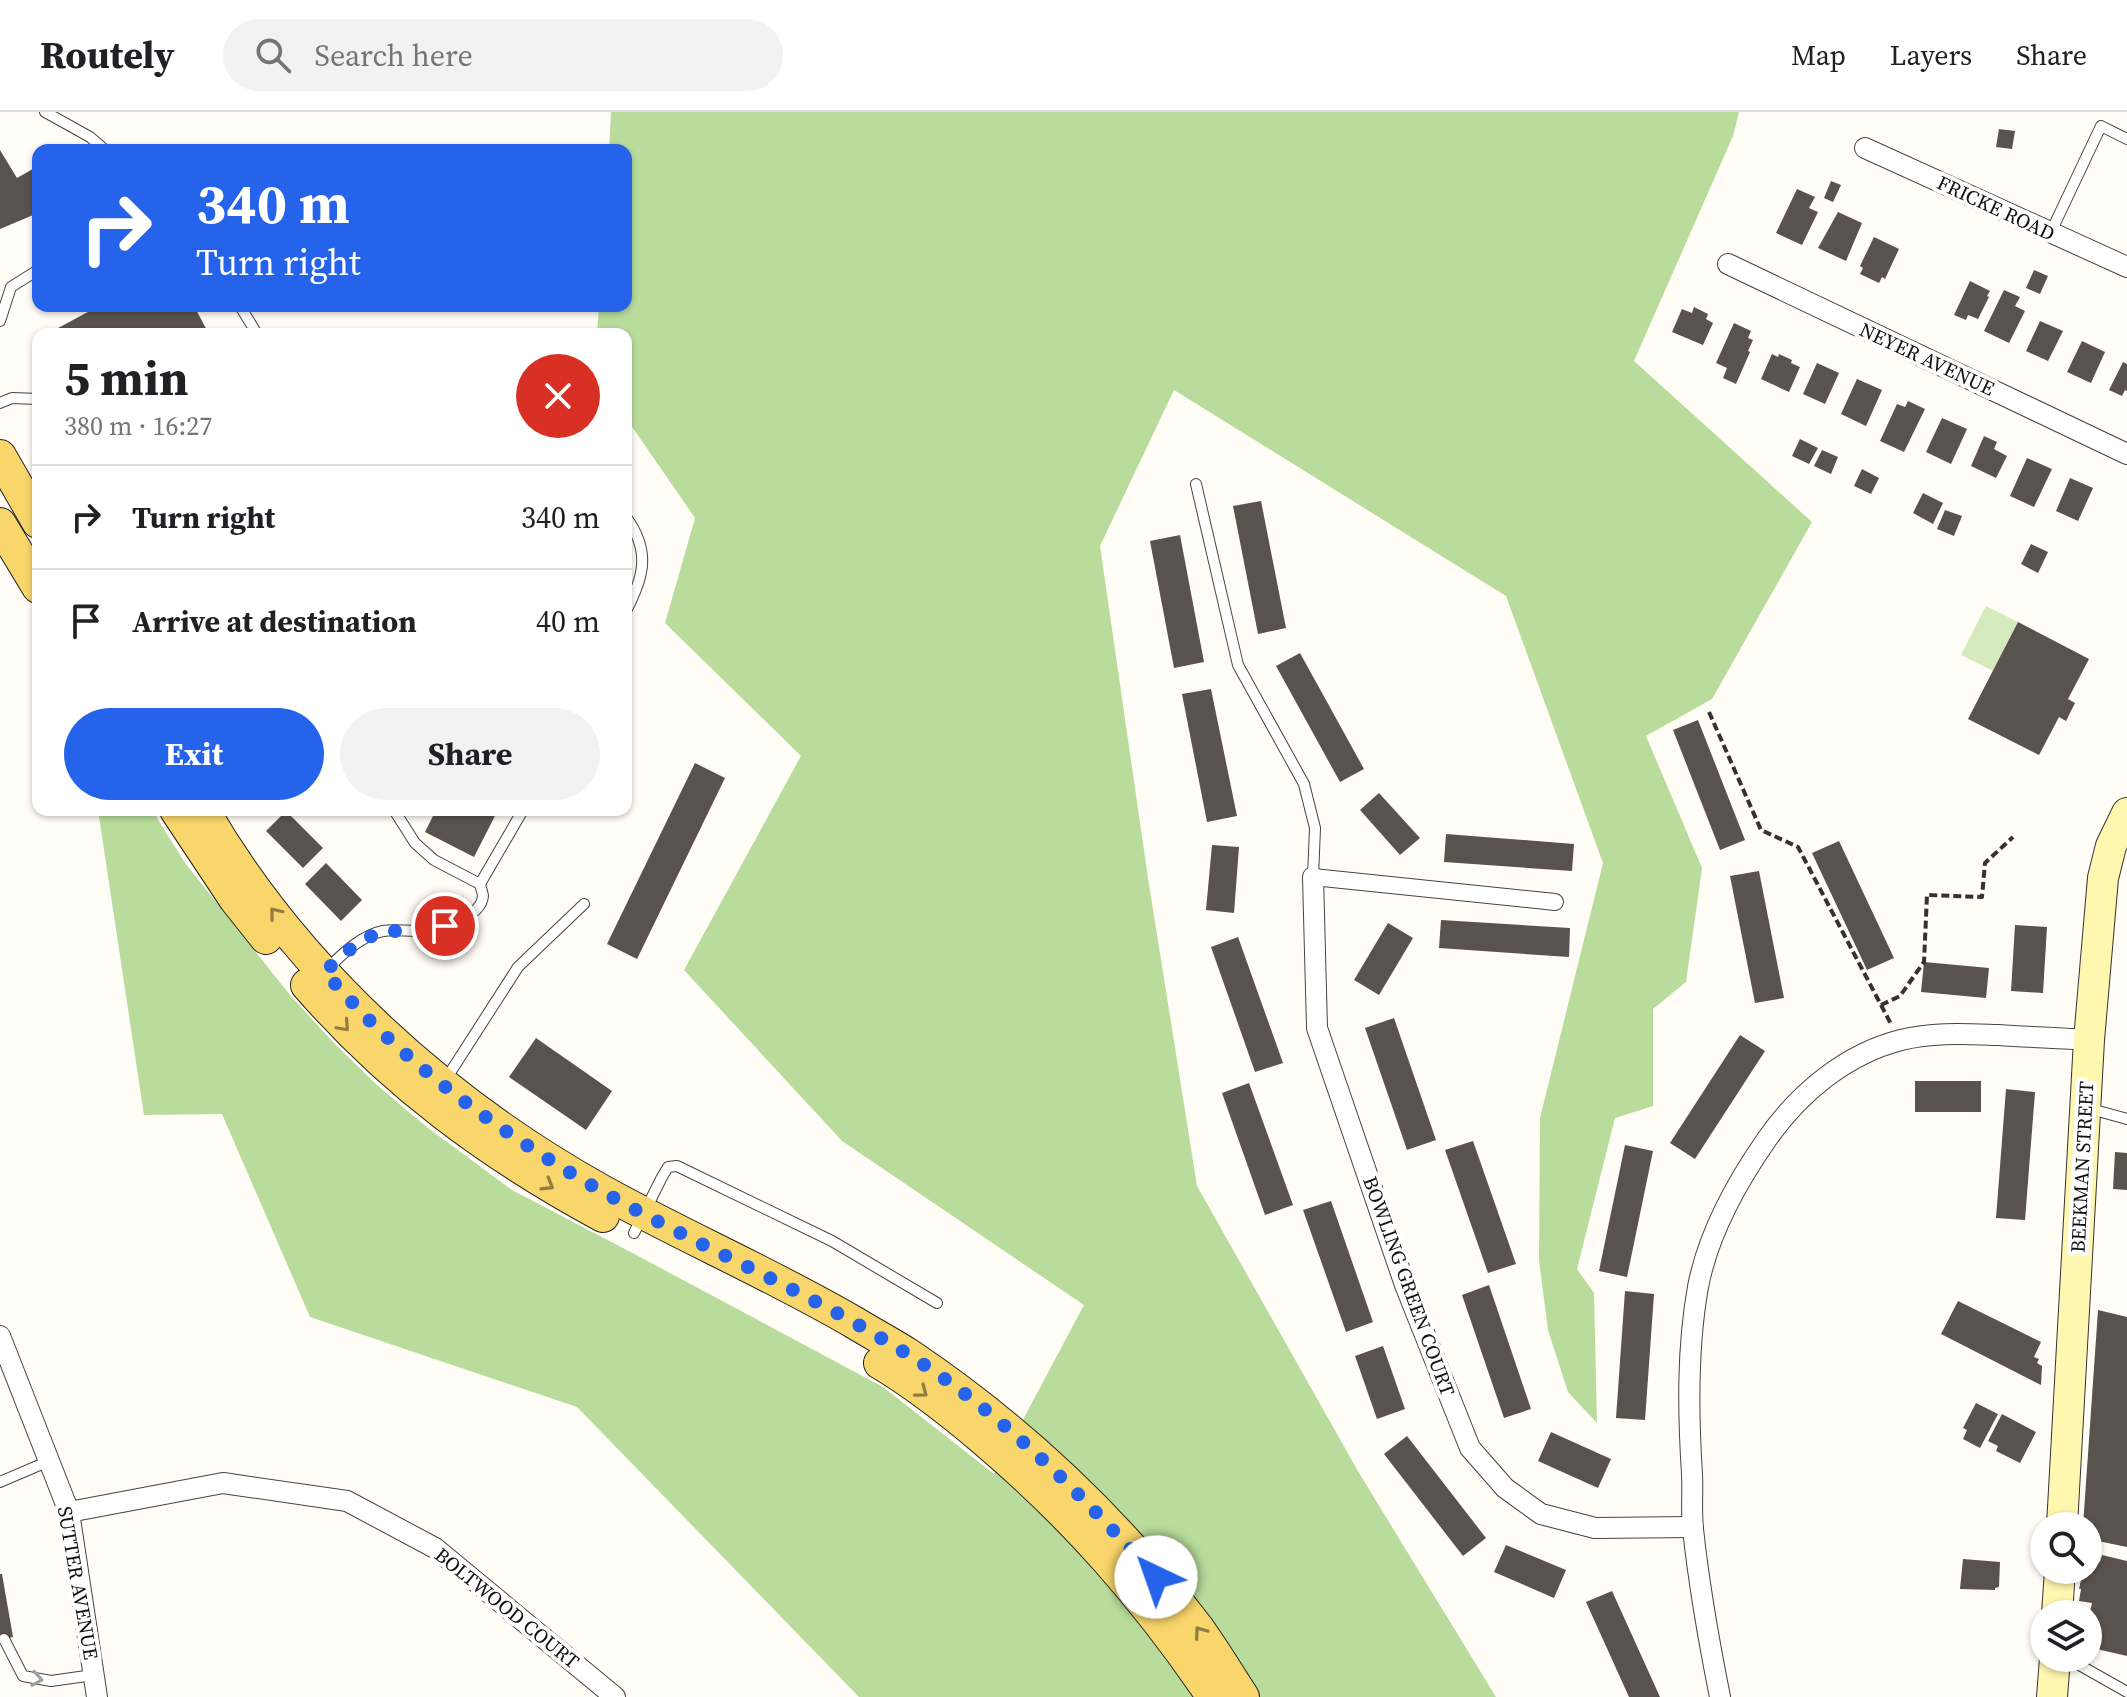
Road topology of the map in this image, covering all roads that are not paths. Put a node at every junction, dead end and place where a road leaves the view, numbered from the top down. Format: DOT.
graph roads {
  1 [pos="45,112"];
  2 [pos="2127,139"];
  3 [pos="98,144"];
  4 [pos="1865,148"];
  5 [pos="2050,234"];
  6 [pos="1728,264"];
  7 [pos="2127,267"];
  8 [pos="32,274"];
  9 [pos="0,321"];
  10 [pos="32,398"];
  11 [pos="0,403"];
  12 [pos="2127,454"];
  13 [pos="0,456"];
  14 [pos="1196,484"];
  15 [pos="32,512"];
  16 [pos="0,524"];
  17 [pos="632,525"];
  18 [pos="32,578"];
  19 [pos="632,599"];
  20 [pos="2127,813"];
  21 [pos="180,816"];
  22 [pos="206,816"];
  23 [pos="398,816"];
  24 [pos="520,816"];
  25 [pos="1313,877"];
  26 [pos="480,884"];
  27 [pos="1555,902"];
  28 [pos="584,904"];
  29 [pos="317,981"];
  30 [pos="2089,1040"];
  31 [pos="436,1094"];
  32 [pos="2085,1108"];
  33 [pos="2127,1119"];
  34 [pos="639,1223"];
  35 [pos="937,1303"];
  36 [pos="0,1336"];
  37 [pos="49,1461"];
  38 [pos="0,1482"];
  39 [pos="69,1512"];
  40 [pos="2063,1512"];
  41 [pos="1693,1527"];
  42 [pos="4,1639"];
  43 [pos="2054,1672"];
  44 [pos="2092,1672"];
  45 [pos="93,1675"];
  46 [pos="2127,1692"];
  47 [pos="97,1697"];
  48 [pos="615,1697"];
  49 [pos="1213,1697"];
  50 [pos="1243,1697"];
  51 [pos="1720,1697"];
  52 [pos="2052,1697"];
  1 -- 3 [label="lane"];
  2 -- 5 [label="lane"];
  4 -- 5 [label="street, FRICKE ROAD"];
  5 -- 7 [label="street, FRICKE ROAD"];
  6 -- 12 [label="street, NEYER AVENUE"];
  8 -- 9 [label="lane"];
  10 -- 11 [label="lane"];
  13 -- 15 [label="main road"];
  14 -- 25 [label="lane"];
  16 -- 18 [label="main road"];
  17 -- 19 [label="lane"];
  20 -- 30 [label="main road, BEEKMAN STREET"];
  21 -- 29 [label="main road"];
  29 -- 22 [label="main road, one-way"];
  23 -- 26 [label="lane"];
  24 -- 26 [label="lane"];
  25 -- 27 [label="street"];
  25 -- 41 [label="street, BOWLING GREEN COURT"];
  26 -- 29 [label="lane"];
  28 -- 31 [label="lane"];
  29 -- 31 [label="main road"];
  30 -- 32 [label="main road, BEEKMAN STREET"];
  30 -- 41 [label="street"];
  31 -- 34 [label="main road"];
  32 -- 33 [label="lane"];
  32 -- 40 [label="main road, BEEKMAN STREET"];
  34 -- 35 [label="lane"];
  34 -- 49 [label="main road, one-way"];
  50 -- 34 [label="main road, one-way"];
  36 -- 37 [label="street, SUTTER AVENUE"];
  37 -- 38 [label="lane"];
  37 -- 39 [label="street, SUTTER AVENUE"];
  39 -- 45 [label="street, SUTTER AVENUE"];
  39 -- 48 [label="street, BOLTWOOD COURT"];
  41 -- 51 [label="street"];
  42 -- 45 [label="lane, one-way"];
  43 -- 52 [label="main road"];
  44 -- 46 [label="lane"];
  45 -- 47 [label="street, SUTTER AVENUE"];
}
